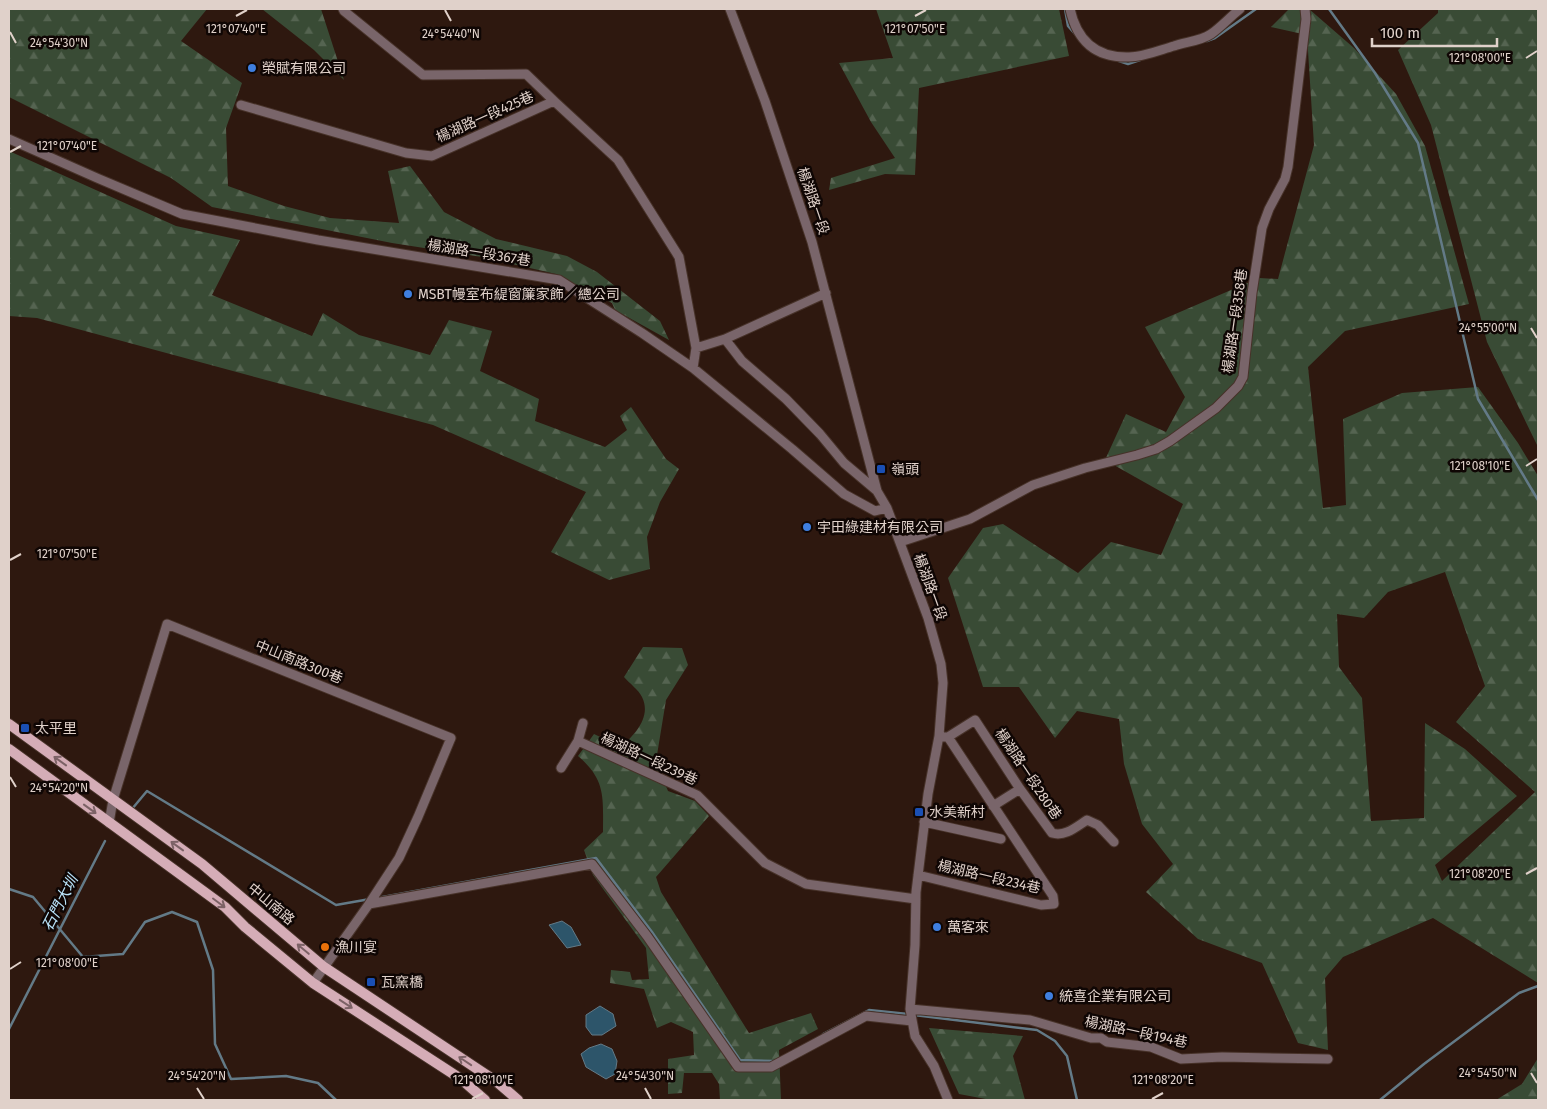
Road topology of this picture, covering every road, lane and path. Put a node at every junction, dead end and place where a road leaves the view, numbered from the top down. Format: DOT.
graph roads {
  1 [pos="343,9"];
  2 [pos="730,9"];
  3 [pos="1070,9"];
  4 [pos="1240,9"];
  5 [pos="1304,9"];
  6 [pos="554,101"];
  7 [pos="241,105"];
  8 [pos="9,139"];
  9 [pos="826,294"];
  10 [pos="725,339"];
  11 [pos="696,348"];
  12 [pos="693,368"];
  13 [pos="877,490"];
  14 [pos="887,508"];
  15 [pos="900,542"];
  16 [pos="583,723"];
  17 [pos="9,724"];
  18 [pos="944,737"];
  19 [pos="578,741"];
  20 [pos="9,749"];
  21 [pos="561,768"];
  22 [pos="1020,789"];
  23 [pos="113,800"];
  24 [pos="993,806"];
  25 [pos="924,822"];
  26 [pos="109,823"];
  27 [pos="1000,838"];
  28 [pos="1114,842"];
  29 [pos="918,874"];
  30 [pos="372,900"];
  31 [pos="916,900"];
  32 [pos="324,967"];
  33 [pos="313,983"];
  34 [pos="911,1015"];
  35 [pos="1328,1059"];
  36 [pos="485,1100"];
  37 [pos="518,1100"];
  38 [pos="948,1100"];
  1 -- 6 [label="street"];
  2 -- 9 [label="street, 楊湖路一段"];
  3 -- 4 [label="street"];
  5 -- 15 [label="street, 楊湖路一段358巷"];
  6 -- 7 [label="street, 楊湖路一段425巷"];
  6 -- 11 [label="street, 楊湖路一段425巷"];
  8 -- 12 [label="street, 楊湖路一段367巷"];
  9 -- 10 [label="street"];
  9 -- 13 [label="street, 楊湖路一段"];
  10 -- 11 [label="street"];
  10 -- 13 [label="street"];
  11 -- 12 [label="street, 楊湖路一段425巷"];
  12 -- 14 [label="street, 楊湖路一段367巷"];
  13 -- 14 [label="street, 楊湖路一段"];
  14 -- 15 [label="street, 楊湖路一段"];
  15 -- 18 [label="street, 楊湖路一段"];
  16 -- 19 [label="street"];
  23 -- 17 [label="main road, 中山南路, one-way"];
  18 -- 22 [label="street, 楊湖路一段280巷"];
  18 -- 24 [label="street"];
  18 -- 25 [label="street, 楊湖路一段"];
  19 -- 21 [label="street"];
  19 -- 31 [label="street, 楊湖路一段239巷"];
  20 -- 26 [label="main road, one-way"];
  22 -- 24 [label="street"];
  22 -- 28 [label="street, 楊湖路一段280巷"];
  23 -- 26 [label="street, 中山南路300巷"];
  23 -- 30 [label="street, 中山南路300巷"];
  32 -- 23 [label="main road, 中山南路, one-way"];
  24 -- 29 [label="street, 楊湖路一段234巷"];
  25 -- 27 [label="street"];
  25 -- 29 [label="street, 楊湖路一段"];
  26 -- 33 [label="main road, one-way"];
  29 -- 31 [label="street, 楊湖路一段"];
  30 -- 32 [label="street"];
  30 -- 34 [label="street, 楊湖路一段194巷"];
  31 -- 34 [label="street, 楊湖路一段"];
  32 -- 33 [label="street"];
  37 -- 32 [label="main road, 中山南路, one-way"];
  33 -- 36 [label="main road, one-way"];
  34 -- 35 [label="street, 楊湖路一段194巷"];
  34 -- 38 [label="street, 楊湖路一段"];
}
